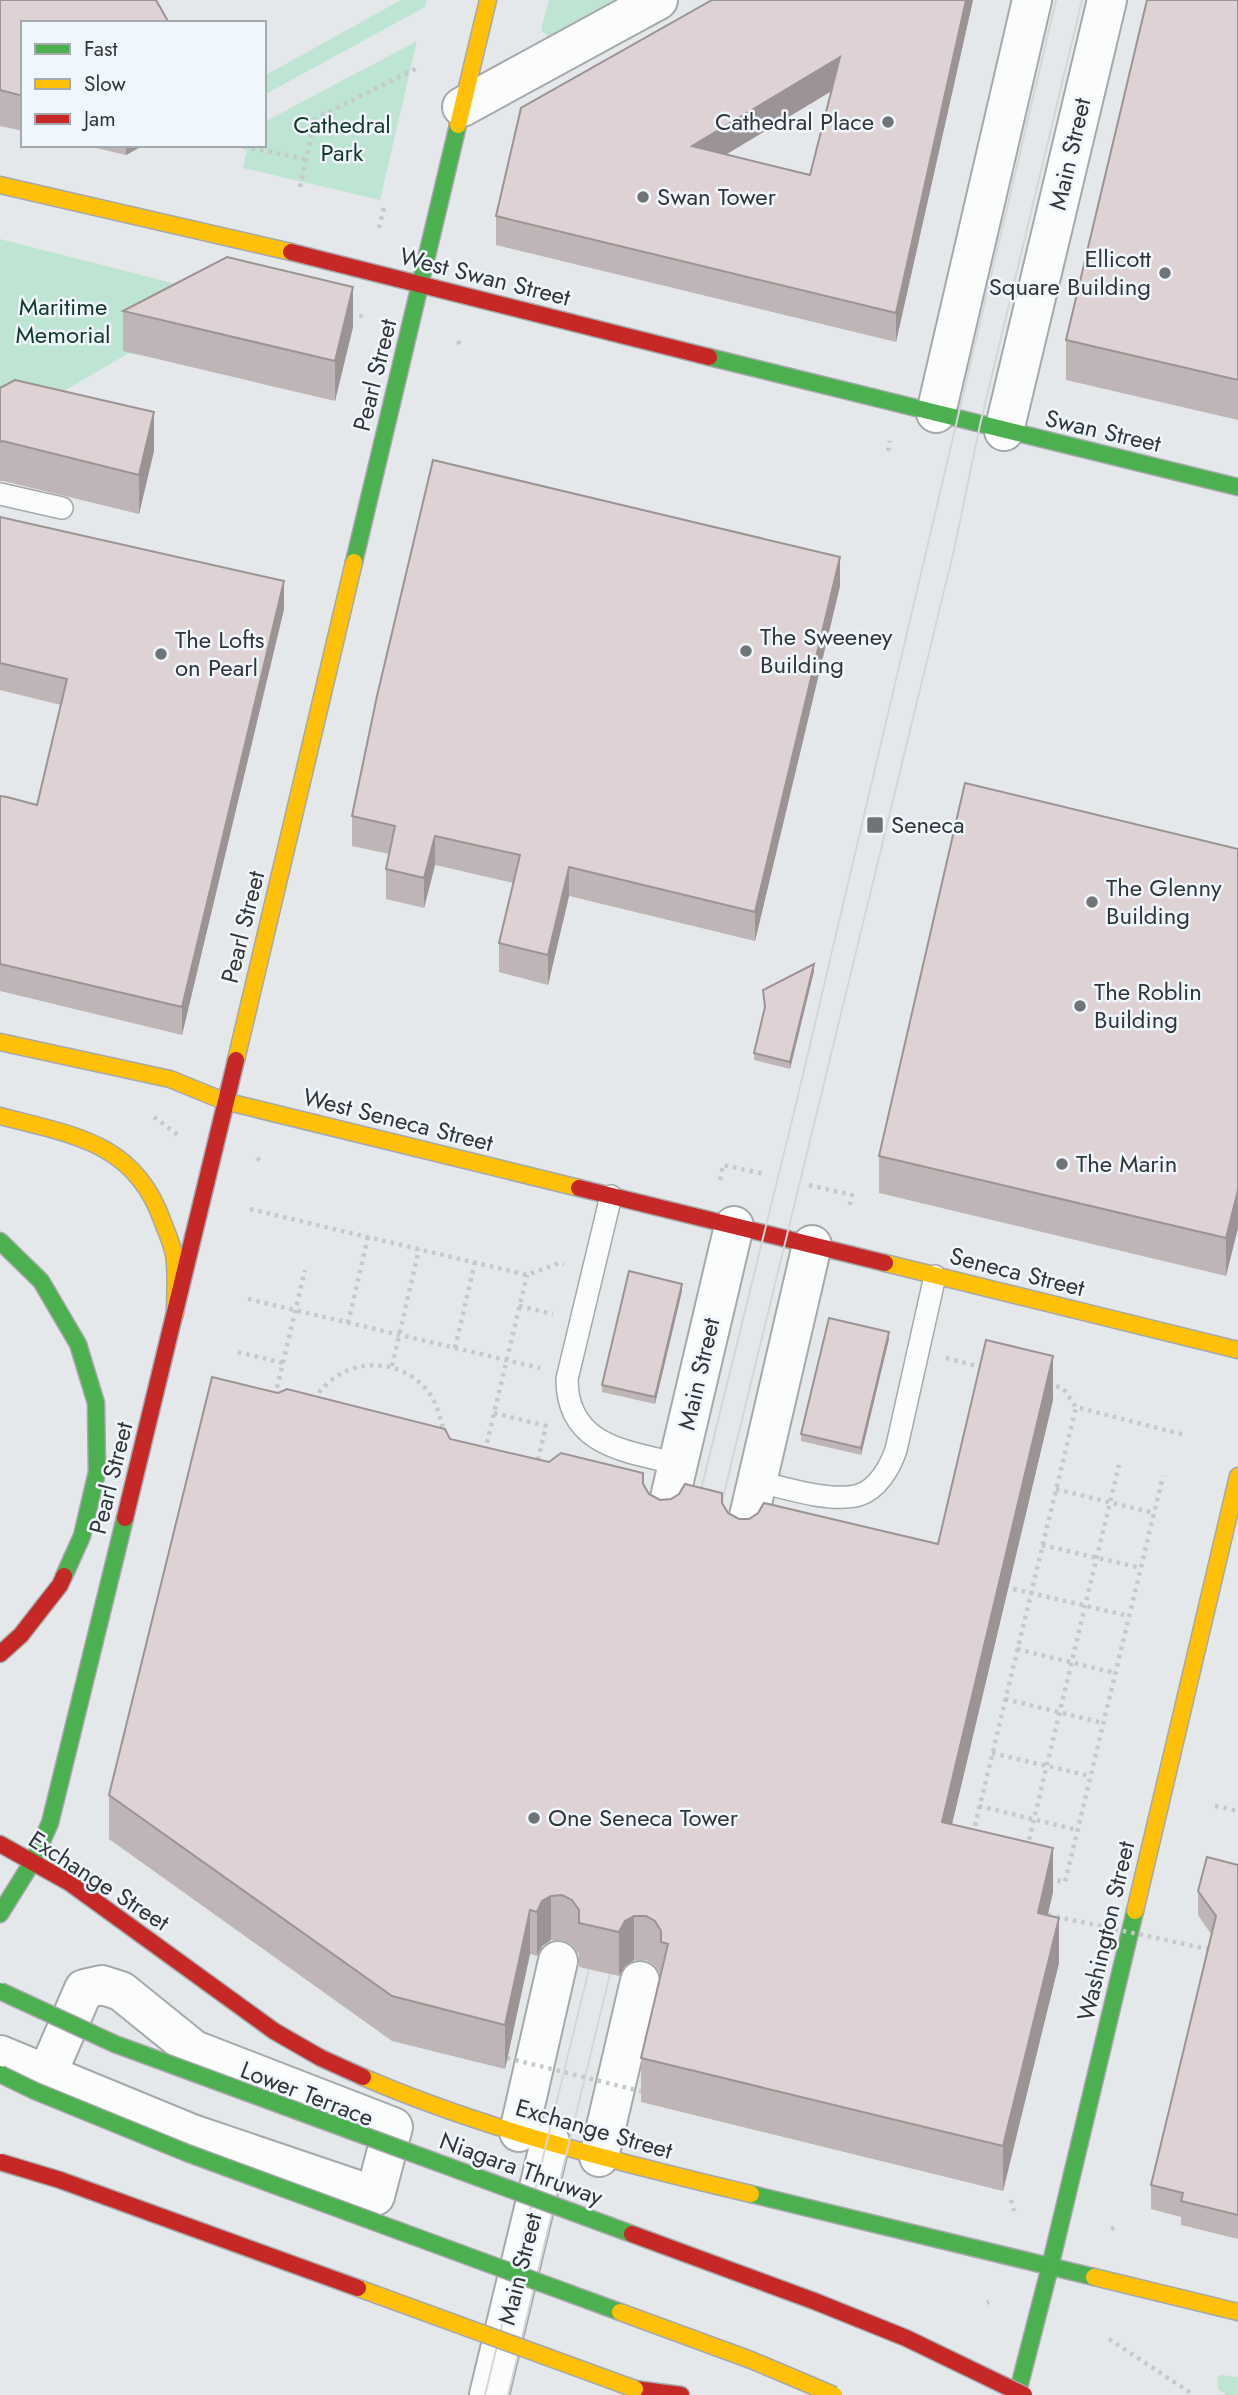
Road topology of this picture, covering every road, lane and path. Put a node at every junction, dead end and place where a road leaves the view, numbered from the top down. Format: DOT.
graph roads {
  1 [pos="488,0"];
  2 [pos="658,0"];
  3 [pos="1032,0"];
  4 [pos="1107,0"];
  5 [pos="418,68"];
  6 [pos="462,107"];
  7 [pos="245,147"];
  8 [pos="306,159"];
  9 [pos="0,185"];
  10 [pos="300,187"];
  11 [pos="384,207"];
  12 [pos="379,228"];
  13 [pos="420,284"];
  14 [pos="458,341"];
  15 [pos="462,348"];
  16 [pos="946,416"];
  17 [pos="1004,430"];
  18 [pos="1238,487"];
  19 [pos="0,494"];
  20 [pos="62,508"];
  21 [pos="0,1042"];
  22 [pos="224,1101"];
  23 [pos="151,1115"];
  24 [pos="0,1116"];
  25 [pos="188,1141"];
  26 [pos="765,1174"];
  27 [pos="720,1180"];
  28 [pos="809,1185"];
  29 [pos="611,1196"];
  30 [pos="849,1208"];
  31 [pos="250,1209"];
  32 [pos="734,1226"];
  33 [pos="368,1237"];
  34 [pos="0,1241"];
  35 [pos="799,1242"];
  36 [pos="419,1249"];
  37 [pos="475,1262"];
  38 [pos="559,1263"];
  39 [pos="305,1270"];
  40 [pos="527,1275"];
  41 [pos="935,1276"];
  42 [pos="248,1299"];
  43 [pos="519,1306"];
  44 [pos="296,1310"];
  45 [pos="175,1314"];
  46 [pos="555,1315"];
  47 [pos="348,1323"];
  48 [pos="399,1335"];
  49 [pos="455,1348"];
  50 [pos="919,1350"];
  51 [pos="1238,1350"];
  52 [pos="238,1352"];
  53 [pos="506,1360"];
  54 [pos="283,1363"];
  55 [pos="392,1366"];
  56 [pos="542,1369"];
  57 [pos="997,1371"];
  58 [pos="1036,1381"];
  59 [pos="274,1400"];
  60 [pos="313,1403"];
  61 [pos="1076,1407"];
  62 [pos="494,1413"];
  63 [pos="1185,1435"];
  64 [pos="441,1439"];
  65 [pos="482,1462"];
  66 [pos="678,1464"];
  67 [pos="1119,1465"];
  68 [pos="534,1475"];
  69 [pos="1163,1476"];
  70 [pos="1238,1476"];
  71 [pos="757,1481"];
  72 [pos="1056,1489"];
  73 [pos="1111,1502"];
  74 [pos="1154,1513"];
  75 [pos="664,1522"];
  76 [pos="743,1542"];
  77 [pos="1042,1545"];
  78 [pos="1097,1558"];
  79 [pos="1141,1568"];
  80 [pos="1004,1587"];
  81 [pos="1031,1593"];
  82 [pos="1086,1606"];
  83 [pos="1129,1616"];
  84 [pos="1017,1649"];
  85 [pos="0,1654"];
  86 [pos="1072,1662"];
  87 [pos="1115,1673"];
  88 [pos="1005,1699"];
  89 [pos="1060,1713"];
  90 [pos="1103,1723"];
  91 [pos="992,1753"];
  92 [pos="1047,1766"];
  93 [pos="1090,1776"];
  94 [pos="979,1806"];
  95 [pos="1215,1806"];
  96 [pos="1238,1811"];
  97 [pos="1034,1819"];
  98 [pos="1077,1830"];
  99 [pos="0,1844"];
  100 [pos="970,1846"];
  101 [pos="1024,1859"];
  102 [pos="33,1861"];
  103 [pos="1043,1877"];
  104 [pos="0,1914"];
  105 [pos="1048,1915"];
  106 [pos="1213,1950"];
  107 [pos="558,1961"];
  108 [pos="640,1981"];
  109 [pos="0,1992"];
  110 [pos="0,2055"];
  111 [pos="507,2058"];
  112 [pos="0,2074"];
  113 [pos="47,2074"];
  114 [pos="644,2092"];
  115 [pos="559,2145"];
  116 [pos="0,2162"];
  117 [pos="1011,2200"];
  118 [pos="1014,2211"];
  119 [pos="1050,2267"];
  120 [pos="1238,2312"];
  121 [pos="1109,2339"];
  122 [pos="489,2395"];
  123 [pos="510,2395"];
  124 [pos="681,2395"];
  125 [pos="834,2395"];
  126 [pos="1017,2395"];
  127 [pos="1024,2395"];
  128 [pos="1194,2395"];
  1 -- 6 [label="main road, Pearl Street"];
  2 -- 6 [label="street"];
  3 -- 16 [label="street"];
  4 -- 17 [label="street, Main Street"];
  5 -- 8 [label="path"];
  6 -- 13 [label="main road, Pearl Street"];
  7 -- 8 [label="path"];
  8 -- 10 [label="path"];
  9 -- 13 [label="main road, West Swan Street"];
  11 -- 12 [label="path"];
  13 -- 16 [label="main road, West Swan Street"];
  13 -- 22 [label="main road, Pearl Street"];
  14 -- 15 [label="path"];
  16 -- 17 [label="main road, Swan Street"];
  17 -- 18 [label="main road, Swan Street"];
  19 -- 20 [label="lane"];
  21 -- 22 [label="main road, West Seneca Street"];
  22 -- 29 [label="main road, West Seneca Street"];
  22 -- 45 [label="main road, Pearl Street"];
  23 -- 25 [label="path"];
  24 -- 45 [label="main road"];
  26 -- 27 [label="path"];
  28 -- 30 [label="path"];
  29 -- 32 [label="main road, West Seneca Street"];
  29 -- 66 [label="lane"];
  31 -- 33 [label="path"];
  32 -- 35 [label="main road, West Seneca Street"];
  32 -- 66 [label="street, Main Street"];
  33 -- 36 [label="path"];
  33 -- 47 [label="path"];
  34 -- 85 [label="main road"];
  35 -- 41 [label="main road, Seneca Street"];
  35 -- 71 [label="street"];
  36 -- 37 [label="path"];
  36 -- 48 [label="path"];
  37 -- 40 [label="path"];
  37 -- 49 [label="path"];
  38 -- 40 [label="path"];
  39 -- 44 [label="path"];
  40 -- 43 [label="path"];
  41 -- 50 [label="lane"];
  41 -- 51 [label="main road, Seneca Street"];
  42 -- 44 [label="path"];
  43 -- 46 [label="path"];
  43 -- 53 [label="path"];
  44 -- 47 [label="path"];
  44 -- 54 [label="path"];
  45 -- 102 [label="main road, Pearl Street"];
  47 -- 48 [label="path"];
  48 -- 49 [label="path"];
  48 -- 55 [label="path"];
  49 -- 53 [label="path"];
  50 -- 57 [label="path"];
  50 -- 71 [label="lane"];
  52 -- 54 [label="path"];
  53 -- 56 [label="path"];
  53 -- 62 [label="path"];
  54 -- 59 [label="path"];
  55 -- 60 [label="path"];
  55 -- 64 [label="path"];
  58 -- 61 [label="path"];
  61 -- 63 [label="path"];
  61 -- 72 [label="path"];
  62 -- 65 [label="path"];
  62 -- 68 [label="path"];
  66 -- 75 [label="street, Main Street"];
  67 -- 73 [label="path"];
  69 -- 74 [label="path"];
  70 -- 119 [label="main road, Washington Street"];
  71 -- 76 [label="street"];
  72 -- 73 [label="path"];
  72 -- 77 [label="path"];
  73 -- 74 [label="path"];
  73 -- 78 [label="path"];
  74 -- 79 [label="path"];
  77 -- 78 [label="path"];
  77 -- 81 [label="path"];
  78 -- 79 [label="path"];
  78 -- 82 [label="path"];
  79 -- 83 [label="path"];
  80 -- 81 [label="path"];
  81 -- 82 [label="path"];
  81 -- 84 [label="path"];
  82 -- 83 [label="path"];
  82 -- 86 [label="path"];
  83 -- 87 [label="path"];
  84 -- 86 [label="path"];
  84 -- 88 [label="path"];
  86 -- 87 [label="path"];
  86 -- 89 [label="path"];
  87 -- 90 [label="path"];
  88 -- 89 [label="path"];
  88 -- 91 [label="path"];
  89 -- 90 [label="path"];
  89 -- 92 [label="path"];
  90 -- 93 [label="path"];
  91 -- 92 [label="path"];
  91 -- 94 [label="path"];
  92 -- 93 [label="path"];
  92 -- 97 [label="path"];
  93 -- 98 [label="path"];
  94 -- 97 [label="path"];
  94 -- 100 [label="path"];
  95 -- 96 [label="path"];
  97 -- 98 [label="path"];
  97 -- 101 [label="path"];
  98 -- 103 [label="path"];
  99 -- 102 [label="main road, Exchange Street"];
  102 -- 104 [label="main road, Pearl Street"];
  102 -- 115 [label="main road, Exchange Street"];
  105 -- 106 [label="path, bridge"];
  107 -- 115 [label="street, Main Street"];
  108 -- 115 [label="street, Main Street"];
  109 -- 127 [label="main road, Niagara Thruway, bridge"];
  110 -- 113 [label="street, Lower Terrace"];
  111 -- 114 [label="path, bridge"];
  112 -- 125 [label="main road, bridge"];
  113 -- 113 [label="street, Lower Terrace"];
  115 -- 119 [label="main road, Exchange Street"];
  115 -- 122 [label="street, Main Street"];
  115 -- 123 [label="street, Main Street"];
  116 -- 124 [label="main road, bridge"];
  117 -- 118 [label="path"];
  119 -- 120 [label="main road, Exchange Street"];
  119 -- 126 [label="main road, Washington Street"];
  121 -- 128 [label="path"];
}
